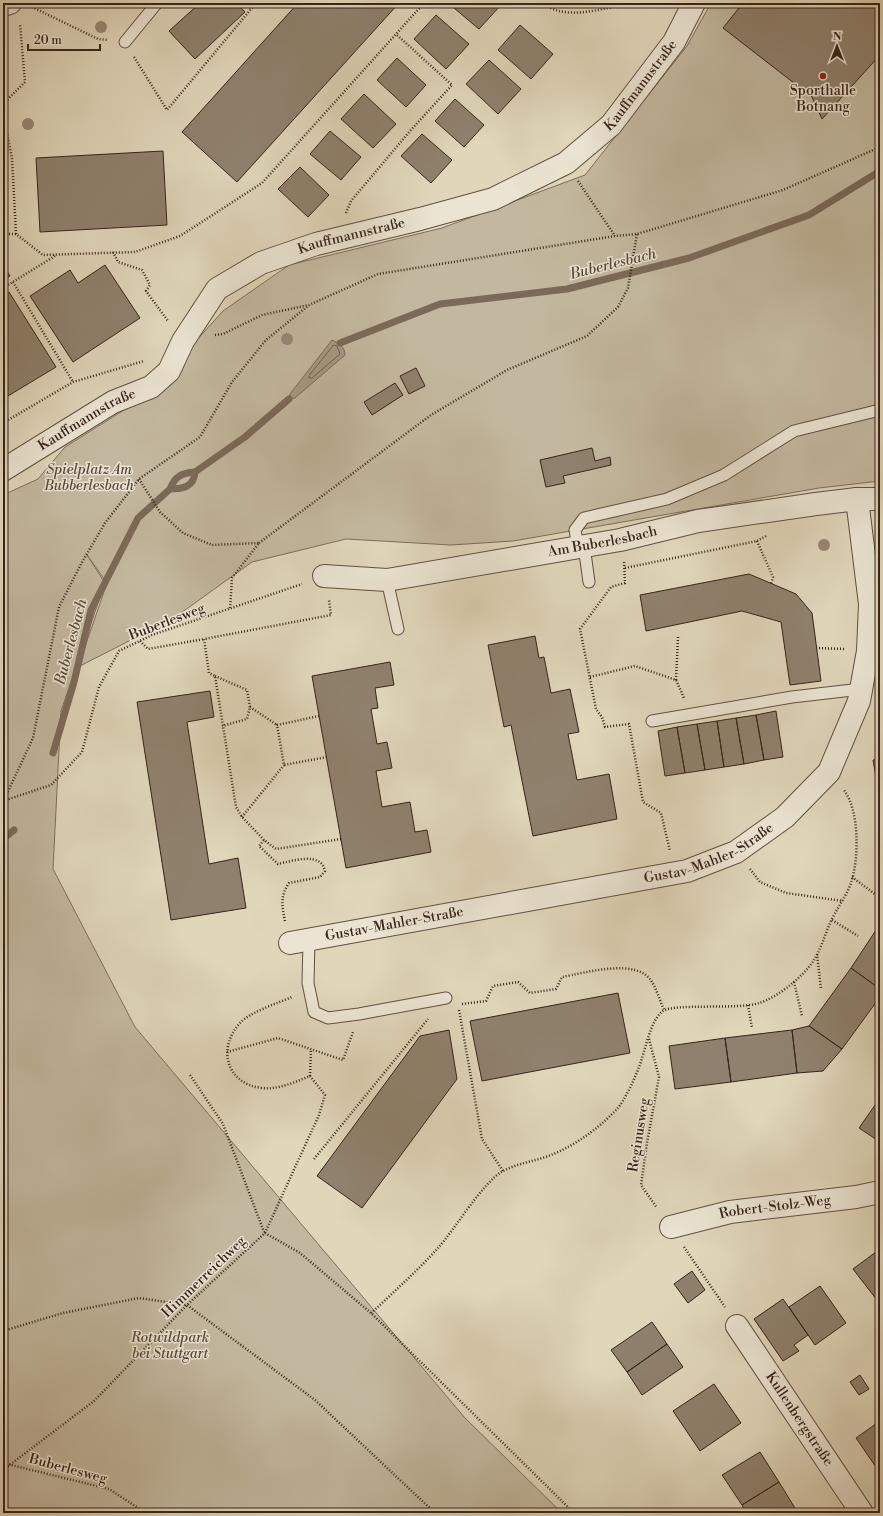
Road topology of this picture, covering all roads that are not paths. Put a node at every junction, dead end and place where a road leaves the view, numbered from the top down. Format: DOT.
graph roads {
  1 [pos="157,3"];
  2 [pos="694,3"];
  3 [pos="3,6"];
  4 [pos="20,9"];
  5 [pos="125,42"];
  6 [pos="880,410"];
  7 [pos="3,470"];
  8 [pos="857,499"];
  9 [pos="880,499"];
  10 [pos="581,546"];
  11 [pos="324,576"];
  12 [pos="388,580"];
  13 [pos="589,582"];
  14 [pos="398,629"];
  15 [pos="861,689"];
  16 [pos="652,721"];
  17 [pos="299,942"];
  18 [pos="446,998"];
  19 [pos="880,1192"];
  20 [pos="671,1227"];
  21 [pos="737,1326"];
  22 [pos="862,1513"];
  1 -- 5 [label="lane"];
  2 -- 7 [label="street, Kauffmannstraße"];
  3 -- 4 [label="street"];
  6 -- 10 [label="lane"];
  8 -- 9 [label="street, Am Buberlesbach"];
  8 -- 10 [label="street, Am Buberlesbach"];
  8 -- 15 [label="street, Gustav-Mahler-Straße"];
  10 -- 12 [label="street, Am Buberlesbach"];
  10 -- 13 [label="lane"];
  11 -- 12 [label="street, Am Buberlesbach"];
  12 -- 14 [label="lane"];
  15 -- 16 [label="lane"];
  15 -- 17 [label="street, Gustav-Mahler-Straße"];
  17 -- 18 [label="lane"];
  19 -- 20 [label="street, Robert-Stolz-Weg"];
  21 -- 22 [label="street, Kullenbergstraße"];
}
